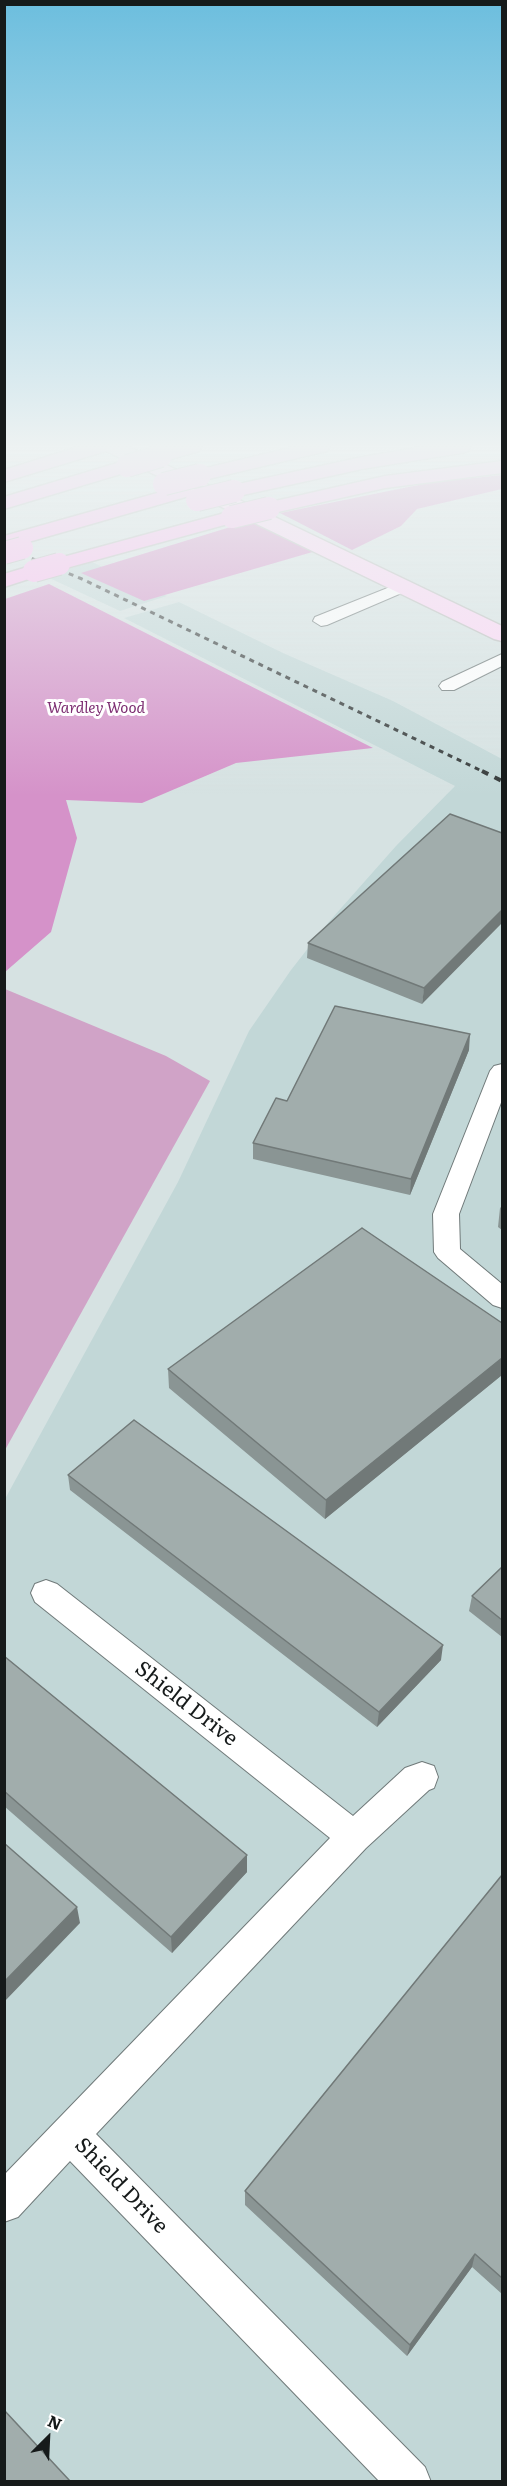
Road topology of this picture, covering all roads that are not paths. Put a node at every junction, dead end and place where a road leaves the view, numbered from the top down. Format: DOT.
graph roads {
  1 [pos="63,563"];
  2 [pos="355,563"];
  3 [pos="4,581"];
  4 [pos="405,586"];
  5 [pos="321,621"];
  6 [pos="502,633"];
  7 [pos="502,659"];
  8 [pos="448,686"];
  9 [pos="502,1071"];
  10 [pos="502,1298"];
  11 [pos="46,1593"];
  12 [pos="422,1777"];
  13 [pos="354,1837"];
  14 [pos="69,2133"];
  15 [pos="4,2203"];
  16 [pos="410,2481"];
  1 -- 3 [label="highway, bridge"];
  2 -- 4 [label="main road"];
  4 -- 5 [label="street"];
  4 -- 6 [label="main road"];
  7 -- 8 [label="street"];
  9 -- 10 [label="street"];
  11 -- 13 [label="street, Shield Drive"];
  12 -- 13 [label="street, Shield Drive"];
  13 -- 14 [label="street, Shield Drive"];
  14 -- 15 [label="street"];
  14 -- 16 [label="street, Shield Drive"];
}
